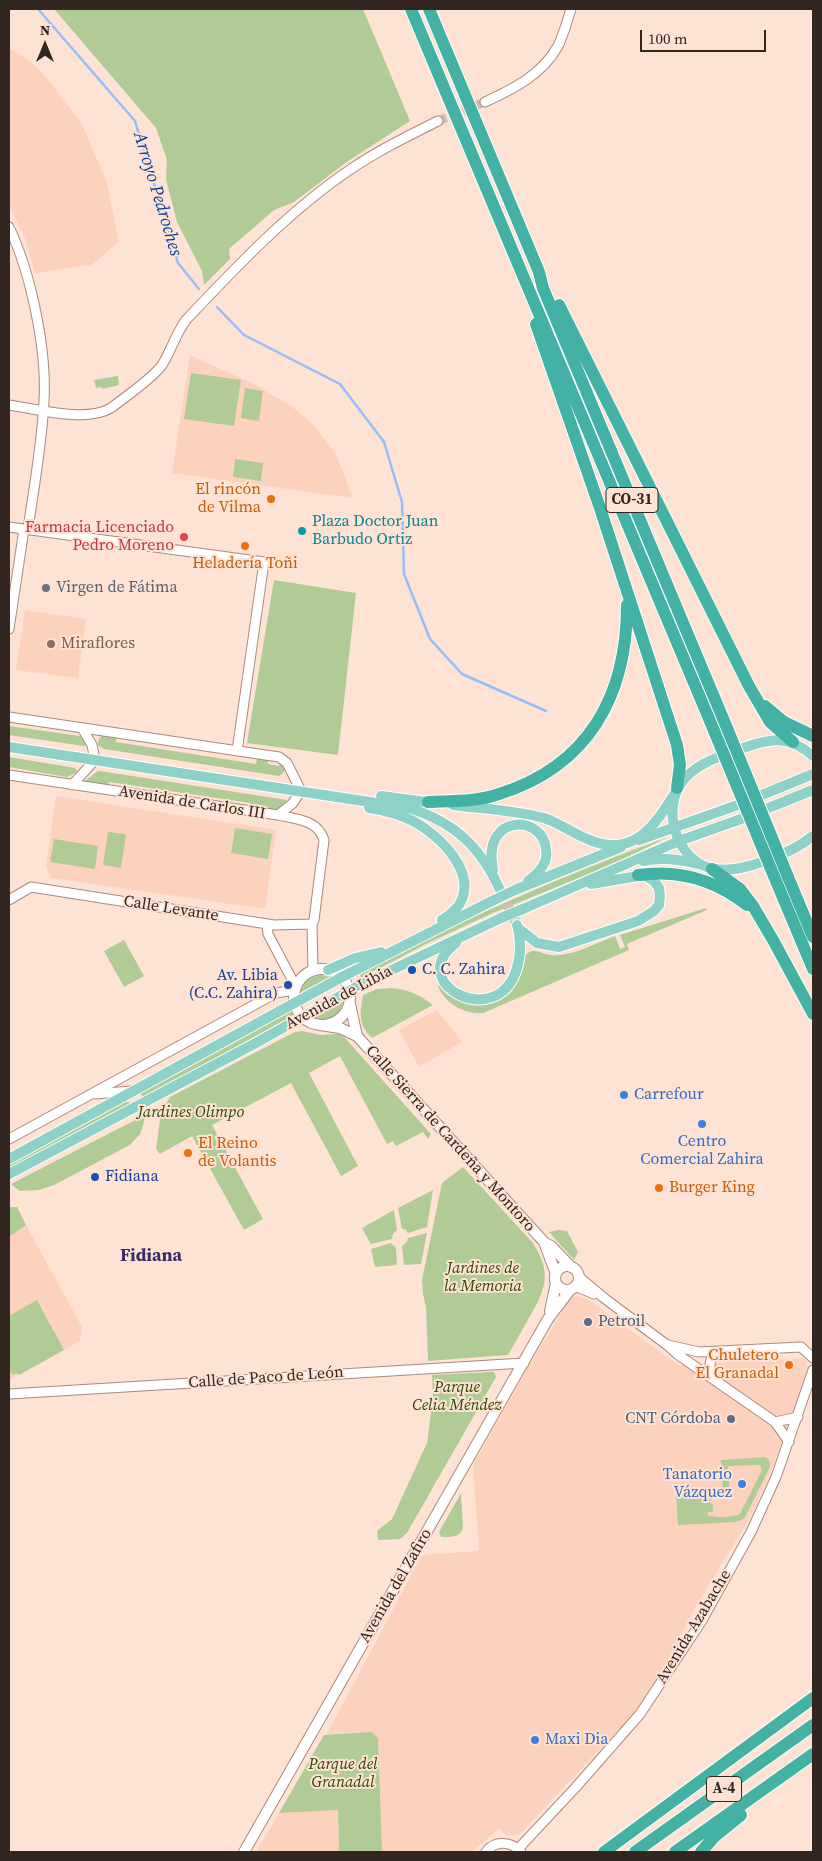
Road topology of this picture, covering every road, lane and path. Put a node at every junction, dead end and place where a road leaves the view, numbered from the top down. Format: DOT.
graph roads {
  1 [pos="411,9"];
  2 [pos="429,9"];
  3 [pos="572,9"];
  4 [pos="484,102"];
  5 [pos="438,121"];
  6 [pos="9,227"];
  7 [pos="539,272"];
  8 [pos="527,289"];
  9 [pos="9,405"];
  10 [pos="44,410"];
  11 [pos="9,527"];
  12 [pos="26,529"];
  13 [pos="627,595"];
  14 [pos="9,629"];
  15 [pos="749,686"];
  16 [pos="9,717"];
  17 [pos="82,728"];
  18 [pos="813,736"];
  19 [pos="9,746"];
  20 [pos="803,747"];
  21 [pos="237,751"];
  22 [pos="813,756"];
  23 [pos="95,760"];
  24 [pos="813,774"];
  25 [pos="9,775"];
  26 [pos="72,785"];
  27 [pos="676,790"];
  28 [pos="813,790"];
  29 [pos="301,791"];
  30 [pos="324,794"];
  31 [pos="357,799"];
  32 [pos="428,802"];
  33 [pos="278,815"];
  34 [pos="674,828"];
  35 [pos="813,836"];
  36 [pos="679,841"];
  37 [pos="630,843"];
  38 [pos="627,863"];
  39 [pos="707,867"];
  40 [pos="638,875"];
  41 [pos="495,878"];
  42 [pos="782,879"];
  43 [pos="518,888"];
  44 [pos="570,889"];
  45 [pos="500,890"];
  46 [pos="9,900"];
  47 [pos="761,918"];
  48 [pos="267,924"];
  49 [pos="312,924"];
  50 [pos="427,932"];
  51 [pos="468,933"];
  52 [pos="813,937"];
  53 [pos="395,949"];
  54 [pos="813,969"];
  55 [pos="313,970"];
  56 [pos="328,970"];
  57 [pos="342,976"];
  58 [pos="295,988"];
  59 [pos="350,991"];
  60 [pos="295,1003"];
  61 [pos="350,1004"];
  62 [pos="813,1014"];
  63 [pos="303,1017"];
  64 [pos="320,1025"];
  65 [pos="357,1036"];
  66 [pos="134,1091"];
  67 [pos="90,1094"];
  68 [pos="9,1139"];
  69 [pos="9,1160"];
  70 [pos="9,1174"];
  71 [pos="544,1242"];
  72 [pos="571,1267"];
  73 [pos="556,1278"];
  74 [pos="575,1284"];
  75 [pos="548,1319"];
  76 [pos="667,1345"];
  77 [pos="714,1352"];
  78 [pos="813,1358"];
  79 [pos="524,1362"];
  80 [pos="813,1370"];
  81 [pos="711,1377"];
  82 [pos="9,1394"];
  83 [pos="798,1417"];
  84 [pos="775,1422"];
  85 [pos="789,1442"];
  86 [pos="813,1698"];
  87 [pos="813,1725"];
  88 [pos="813,1754"];
  89 [pos="753,1797"];
  90 [pos="632,1832"];
  91 [pos="520,1851"];
  92 [pos="244,1852"];
  93 [pos="486,1852"];
  94 [pos="598,1852"];
  95 [pos="604,1852"];
  96 [pos="635,1852"];
  97 [pos="675,1852"];
  98 [pos="701,1852"];
  1 -- 8 [label="highway, CO-31"];
  2 -- 7 [label="highway, CO-31"];
  3 -- 4 [label="street"];
  5 -- 10 [label="street"];
  6 -- 10 [label="street"];
  7 -- 15 [label="highway"];
  7 -- 42 [label="highway, CO-31, bridge"];
  8 -- 13 [label="highway"];
  8 -- 42 [label="highway, CO-31, bridge"];
  9 -- 10 [label="street"];
  10 -- 12 [label="street"];
  11 -- 12 [label="street"];
  12 -- 14 [label="street"];
  12 -- 21 [label="street"];
  13 -- 27 [label="highway"];
  13 -- 32 [label="highway"];
  15 -- 18 [label="highway"];
  15 -- 20 [label="highway"];
  16 -- 17 [label="street"];
  17 -- 21 [label="street"];
  17 -- 23 [label="street"];
  19 -- 23 [label="main road, Avenida de Carlos III"];
  20 -- 22 [label="main road"];
  20 -- 27 [label="main road"];
  21 -- 29 [label="street"];
  23 -- 26 [label="street"];
  23 -- 29 [label="main road, Avenida de Carlos III"];
  24 -- 34 [label="main road, Avenida de Libia"];
  25 -- 26 [label="street, Avenida de Carlos III"];
  26 -- 33 [label="street, Avenida de Carlos III"];
  27 -- 34 [label="main road"];
  27 -- 37 [label="main road"];
  28 -- 36 [label="main road, Avenida de Libia"];
  29 -- 30 [label="main road, Avenida de Carlos III"];
  29 -- 33 [label="street, Avenida de Carlos III"];
  30 -- 31 [label="main road"];
  30 -- 32 [label="main road"];
  31 -- 41 [label="main road"];
  31 -- 50 [label="main road"];
  32 -- 37 [label="main road"];
  33 -- 49 [label="street"];
  34 -- 36 [label="main road"];
  34 -- 37 [label="main road, Avenida de Libia"];
  35 -- 39 [label="main road"];
  36 -- 38 [label="main road, Avenida de Libia"];
  36 -- 39 [label="main road"];
  37 -- 43 [label="main road, Avenida de Libia"];
  38 -- 39 [label="main road"];
  38 -- 44 [label="main road, Avenida de Libia"];
  39 -- 47 [label="highway"];
  40 -- 44 [label="main road"];
  40 -- 47 [label="highway"];
  40 -- 51 [label="main road"];
  41 -- 43 [label="main road"];
  41 -- 45 [label="main road"];
  42 -- 52 [label="highway, CO-31"];
  42 -- 54 [label="highway, CO-31"];
  43 -- 50 [label="main road, Avenida de Libia, bridge"];
  44 -- 51 [label="main road, Avenida de Libia, bridge"];
  46 -- 48 [label="street, Calle Levante"];
  47 -- 62 [label="highway"];
  48 -- 49 [label="street, Calle Levante"];
  48 -- 58 [label="street"];
  49 -- 55 [label="street"];
  50 -- 53 [label="main road, Avenida de Libia"];
  51 -- 59 [label="main road, Avenida de Libia"];
  53 -- 56 [label="main road"];
  53 -- 57 [label="main road, Avenida de Libia"];
  55 -- 56 [label="main road"];
  55 -- 58 [label="main road"];
  56 -- 57 [label="main road"];
  57 -- 59 [label="main road"];
  57 -- 60 [label="main road, Avenida de Libia"];
  58 -- 60 [label="main road"];
  58 -- 67 [label="street, Avenida de Libia"];
  59 -- 61 [label="main road, Calle Sierra de Cardeña y Montoro"];
  59 -- 63 [label="main road, Avenida de Libia"];
  60 -- 63 [label="main road"];
  60 -- 66 [label="main road, Avenida de Libia"];
  61 -- 64 [label="main road"];
  61 -- 65 [label="main road, Calle Sierra de Cardeña y Montoro"];
  63 -- 64 [label="main road, Calle Sierra de Cardeña y Montoro"];
  63 -- 70 [label="main road, Avenida de Libia"];
  64 -- 65 [label="main road, Calle Sierra de Cardeña y Montoro"];
  65 -- 71 [label="main road, Calle Sierra de Cardeña y Montoro"];
  66 -- 67 [label="street"];
  66 -- 69 [label="main road, Avenida de Libia"];
  67 -- 68 [label="street, Avenida de Libia"];
  71 -- 72 [label="main road, Calle Sierra de Cardeña y Montoro"];
  71 -- 73 [label="main road, Calle Sierra de Cardeña y Montoro"];
  72 -- 73 [label="main road"];
  72 -- 74 [label="main road"];
  73 -- 74 [label="main road"];
  73 -- 75 [label="main road, Avenida del Zafiro"];
  74 -- 75 [label="main road, Avenida del Zafiro"];
  74 -- 76 [label="street"];
  75 -- 79 [label="main road, Avenida del Zafiro"];
  76 -- 77 [label="street"];
  76 -- 81 [label="street"];
  77 -- 78 [label="street"];
  77 -- 81 [label="street"];
  79 -- 82 [label="street, Calle de Paco de León"];
  79 -- 92 [label="main road, Avenida del Zafiro"];
  80 -- 83 [label="street, Avenida Azabache"];
  81 -- 84 [label="street"];
  83 -- 84 [label="street"];
  83 -- 85 [label="street, Avenida Azabache"];
  84 -- 85 [label="street"];
  85 -- 91 [label="street, Avenida Azabache"];
  86 -- 90 [label="highway"];
  87 -- 96 [label="highway, A-4"];
  88 -- 89 [label="highway, A-4"];
  89 -- 97 [label="highway, A-4"];
  89 -- 98 [label="highway"];
  90 -- 94 [label="highway"];
  90 -- 95 [label="highway"];
  91 -- 93 [label="street"];
}
